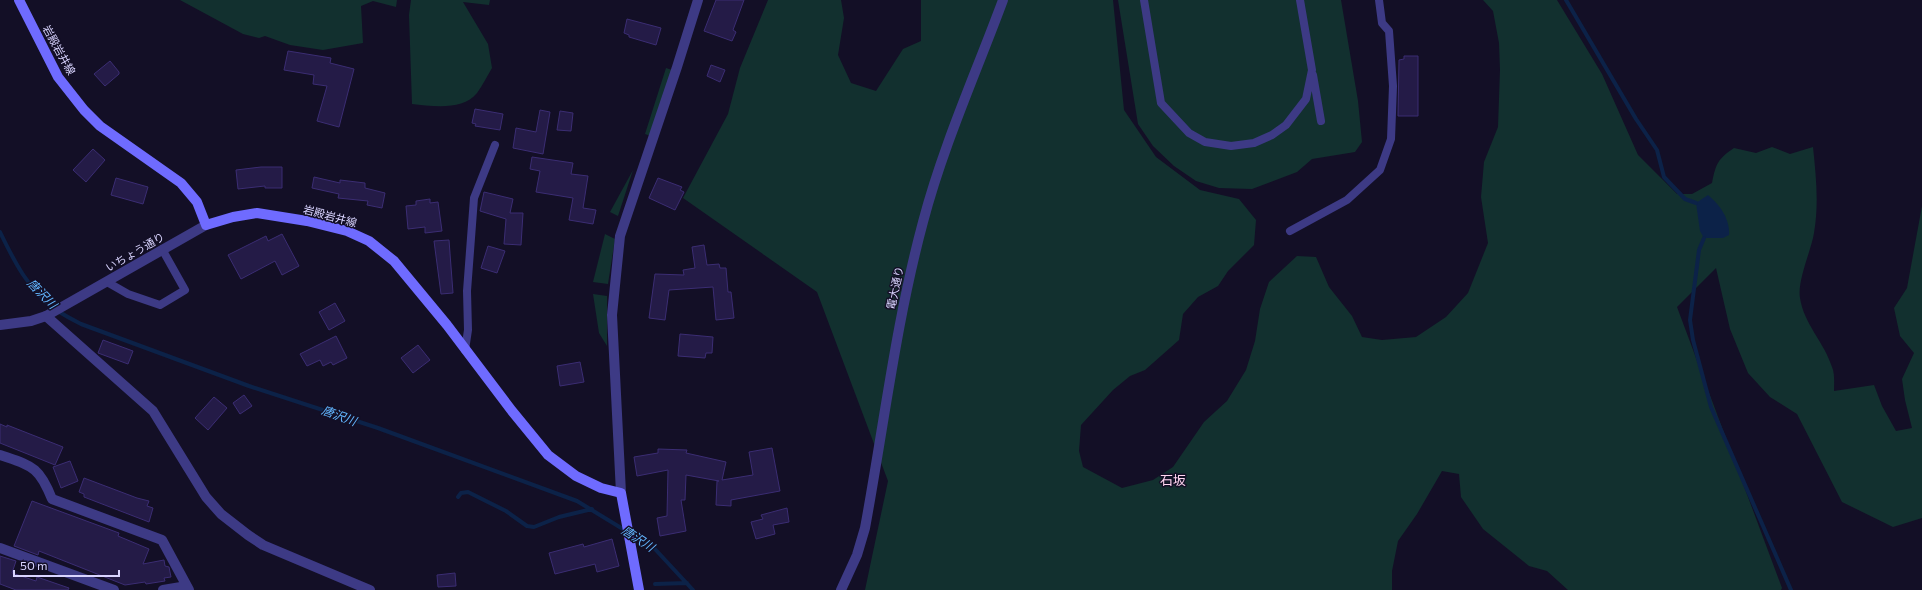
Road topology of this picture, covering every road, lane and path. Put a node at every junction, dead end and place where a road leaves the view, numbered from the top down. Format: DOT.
graph roads {
  1 [pos="19,0"];
  2 [pos="698,0"];
  3 [pos="1003,0"];
  4 [pos="1144,0"];
  5 [pos="1300,0"];
  6 [pos="1379,0"];
  7 [pos="1312,70"];
  8 [pos="1321,121"];
  9 [pos="496,145"];
  10 [pos="206,225"];
  11 [pos="1290,231"];
  12 [pos="162,249"];
  13 [pos="107,282"];
  14 [pos="46,316"];
  15 [pos="0,325"];
  16 [pos="466,350"];
  17 [pos="0,455"];
  18 [pos="621,493"];
  19 [pos="0,548"];
  20 [pos="188,588"];
  21 [pos="114,590"];
  22 [pos="164,590"];
  23 [pos="370,590"];
  24 [pos="639,590"];
  25 [pos="841,590"];
  1 -- 10 [label="main road, 岩殿岩井線"];
  2 -- 18 [label="street"];
  3 -- 25 [label="street, 電大通り"];
  4 -- 7 [label="lane"];
  5 -- 7 [label="lane"];
  6 -- 11 [label="lane"];
  7 -- 8 [label="lane"];
  9 -- 16 [label="lane"];
  10 -- 12 [label="street, いちょう通り"];
  10 -- 16 [label="main road, 岩殿岩井線"];
  12 -- 13 [label="street, いちょう通り"];
  12 -- 13 [label="lane"];
  13 -- 14 [label="street, いちょう通り"];
  14 -- 15 [label="street"];
  14 -- 23 [label="street"];
  16 -- 18 [label="main road, 岩殿岩井線"];
  17 -- 20 [label="street"];
  18 -- 24 [label="main road"];
  19 -- 21 [label="street"];
  20 -- 22 [label="street"];
}
